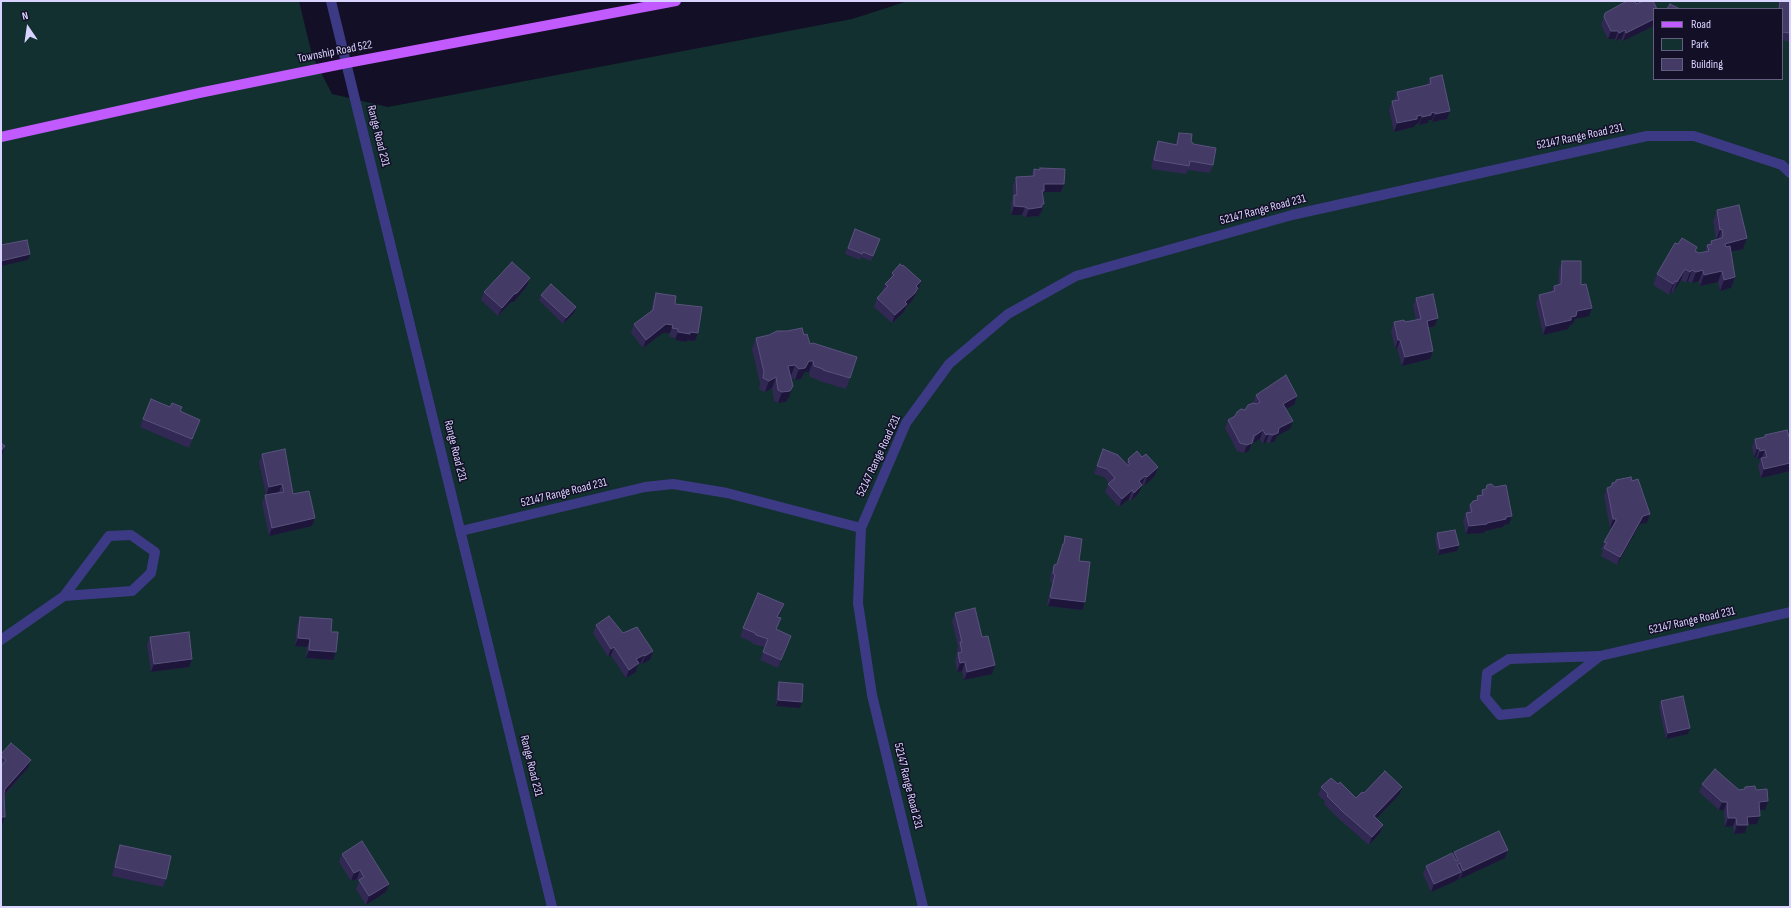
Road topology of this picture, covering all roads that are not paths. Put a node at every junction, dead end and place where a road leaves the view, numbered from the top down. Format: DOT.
graph roads {
  1 [pos="331,1"];
  2 [pos="676,1"];
  3 [pos="347,63"];
  4 [pos="1,137"];
  5 [pos="1790,173"];
  6 [pos="860,528"];
  7 [pos="461,531"];
  8 [pos="64,596"];
  9 [pos="1790,612"];
  10 [pos="1,640"];
  11 [pos="1600,656"];
  12 [pos="552,907"];
  13 [pos="923,907"];
  1 -- 3 [label="street, Range Road 231"];
  2 -- 3 [label="main road, Township Road 522"];
  3 -- 4 [label="main road, Township Road 522"];
  3 -- 7 [label="street, Range Road 231"];
  5 -- 6 [label="street, 52147 Range Road 231"];
  6 -- 7 [label="street, 52147 Range Road 231"];
  6 -- 13 [label="street, 52147 Range Road 231"];
  7 -- 12 [label="street, Range Road 231"];
  8 -- 8 [label="street"];
  8 -- 10 [label="street"];
  9 -- 11 [label="street, 52147 Range Road 231"];
  11 -- 11 [label="street, 52147 Range Road 231"];
}
